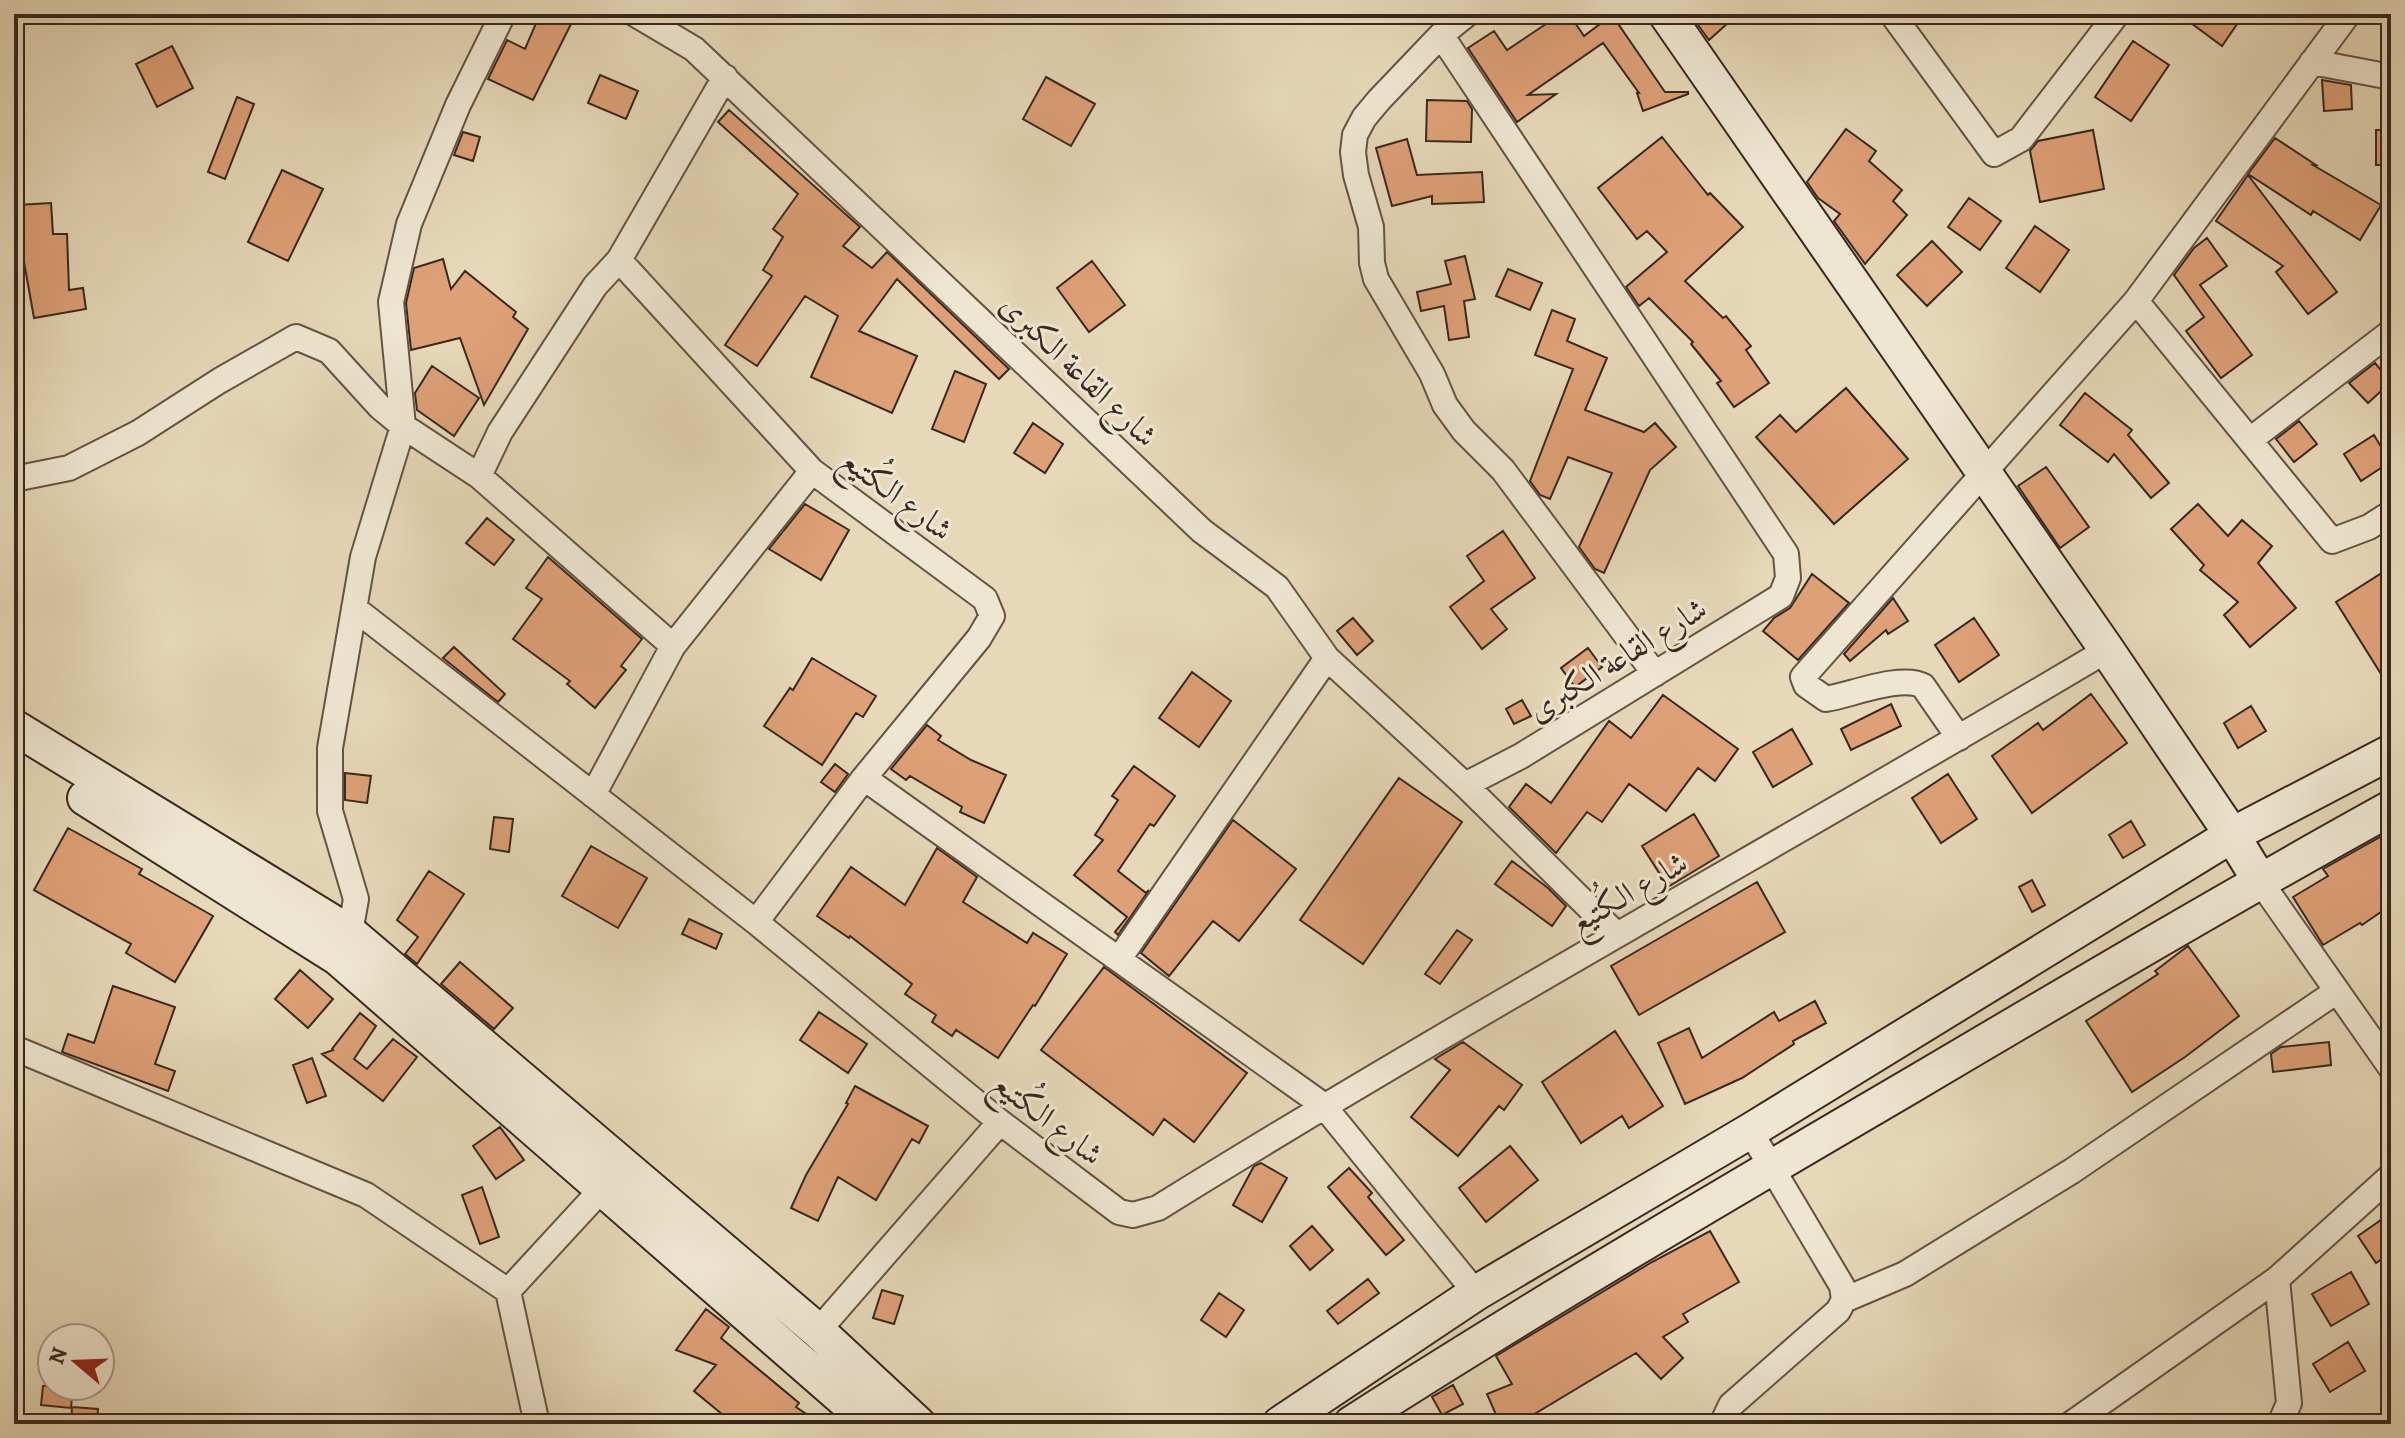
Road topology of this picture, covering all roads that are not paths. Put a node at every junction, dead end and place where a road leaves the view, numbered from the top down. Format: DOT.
graph roads {
  1 [pos="503,14"];
  2 [pos="635,14"];
  3 [pos="1467,14"];
  4 [pos="1666,14"];
  5 [pos="1892,14"];
  6 [pos="2348,14"];
  7 [pos="2105,19"];
  8 [pos="1441,35"];
  9 [pos="2312,62"];
  10 [pos="725,77"];
  11 [pos="2391,77"];
  12 [pos="619,260"];
  13 [pos="2136,301"];
  14 [pos="2391,332"];
  15 [pos="403,426"];
  16 [pos="2250,440"];
  17 [pos="812,471"];
  18 [pos="1985,471"];
  19 [pos="479,476"];
  20 [pos="14,479"];
  21 [pos="2391,513"];
  22 [pos="354,608"];
  23 [pos="673,646"];
  24 [pos="2107,650"];
  25 [pos="1327,658"];
  26 [pos="1655,674"];
  27 [pos="14,727"];
  28 [pos="1959,738"];
  29 [pos="2391,752"];
  30 [pos="14,753"];
  31 [pos="864,778"];
  32 [pos="1465,785"];
  33 [pos="593,795"];
  34 [pos="2391,808"];
  35 [pos="2232,835"];
  36 [pos="2260,881"];
  37 [pos="756,922"];
  38 [pos="350,933"];
  39 [pos="1617,935"];
  40 [pos="1119,959"];
  41 [pos="2337,991"];
  42 [pos="14,1048"];
  43 [pos="2391,1068"];
  44 [pos="1323,1105"];
  45 [pos="1000,1122"];
  46 [pos="1750,1131"];
  47 [pos="1770,1168"];
  48 [pos="2391,1176"];
  49 [pos="602,1189"];
  50 [pos="2277,1279"];
  51 [pos="508,1291"];
  52 [pos="1476,1293"];
  53 [pos="1844,1300"];
  54 [pos="818,1331"];
  55 [pos="537,1424"];
  56 [pos="872,1424"];
  57 [pos="918,1424"];
  58 [pos="1280,1424"];
  59 [pos="1351,1424"];
  60 [pos="1722,1424"];
  61 [pos="2071,1424"];
  62 [pos="2280,1424"];
  1 -- 15 [label="street"];
  2 -- 10 [label="street, شارع القاعة الكبرى"];
  3 -- 8 [label="street"];
  4 -- 18 [label="main road"];
  5 -- 7 [label="street"];
  6 -- 9 [label="street"];
  8 -- 26 [label="street"];
  8 -- 26 [label="street, شارع القاعة الكبرى"];
  9 -- 11 [label="street"];
  9 -- 13 [label="street"];
  10 -- 12 [label="street"];
  10 -- 25 [label="street, شارع القاعة الكبرى"];
  12 -- 17 [label="street, شارع الكُتيع"];
  12 -- 19 [label="street"];
  13 -- 16 [label="street"];
  13 -- 18 [label="street"];
  14 -- 16 [label="street"];
  15 -- 19 [label="street"];
  15 -- 20 [label="street"];
  15 -- 22 [label="street"];
  16 -- 21 [label="street"];
  17 -- 23 [label="street"];
  17 -- 31 [label="street, شارع الكُتيع"];
  18 -- 24 [label="main road"];
  18 -- 28 [label="street"];
  19 -- 23 [label="street"];
  22 -- 33 [label="street"];
  22 -- 38 [label="street"];
  23 -- 33 [label="street"];
  24 -- 28 [label="street, شارع الكُتيع"];
  24 -- 35 [label="main road"];
  25 -- 32 [label="street, شارع القاعة الكبرى"];
  25 -- 40 [label="street"];
  26 -- 32 [label="street, شارع القاعة الكبرى"];
  27 -- 38 [label="main road"];
  28 -- 39 [label="street, شارع الكُتيع"];
  29 -- 35 [label="main road"];
  30 -- 49 [label="main road"];
  31 -- 37 [label="street, شارع الكُتيع"];
  31 -- 40 [label="street"];
  32 -- 39 [label="street, شارع القاعة الكبرى"];
  33 -- 37 [label="street"];
  34 -- 36 [label="main road"];
  35 -- 36 [label="main road"];
  35 -- 46 [label="main road"];
  36 -- 41 [label="street"];
  36 -- 47 [label="main road"];
  37 -- 45 [label="street, شارع الكُتيع"];
  38 -- 54 [label="main road"];
  39 -- 44 [label="street, شارع الكُتيع"];
  40 -- 44 [label="street"];
  41 -- 43 [label="street"];
  41 -- 53 [label="street"];
  42 -- 51 [label="street"];
  44 -- 45 [label="street, شارع الكُتيع"];
  44 -- 52 [label="street"];
  45 -- 54 [label="street"];
  46 -- 47 [label="street"];
  46 -- 52 [label="main road"];
  47 -- 53 [label="street"];
  47 -- 59 [label="main road"];
  48 -- 50 [label="street"];
  49 -- 51 [label="street"];
  49 -- 56 [label="main road"];
  50 -- 61 [label="street"];
  50 -- 62 [label="street"];
  51 -- 55 [label="street"];
  52 -- 58 [label="main road"];
  53 -- 60 [label="street"];
  54 -- 57 [label="main road"];
}
